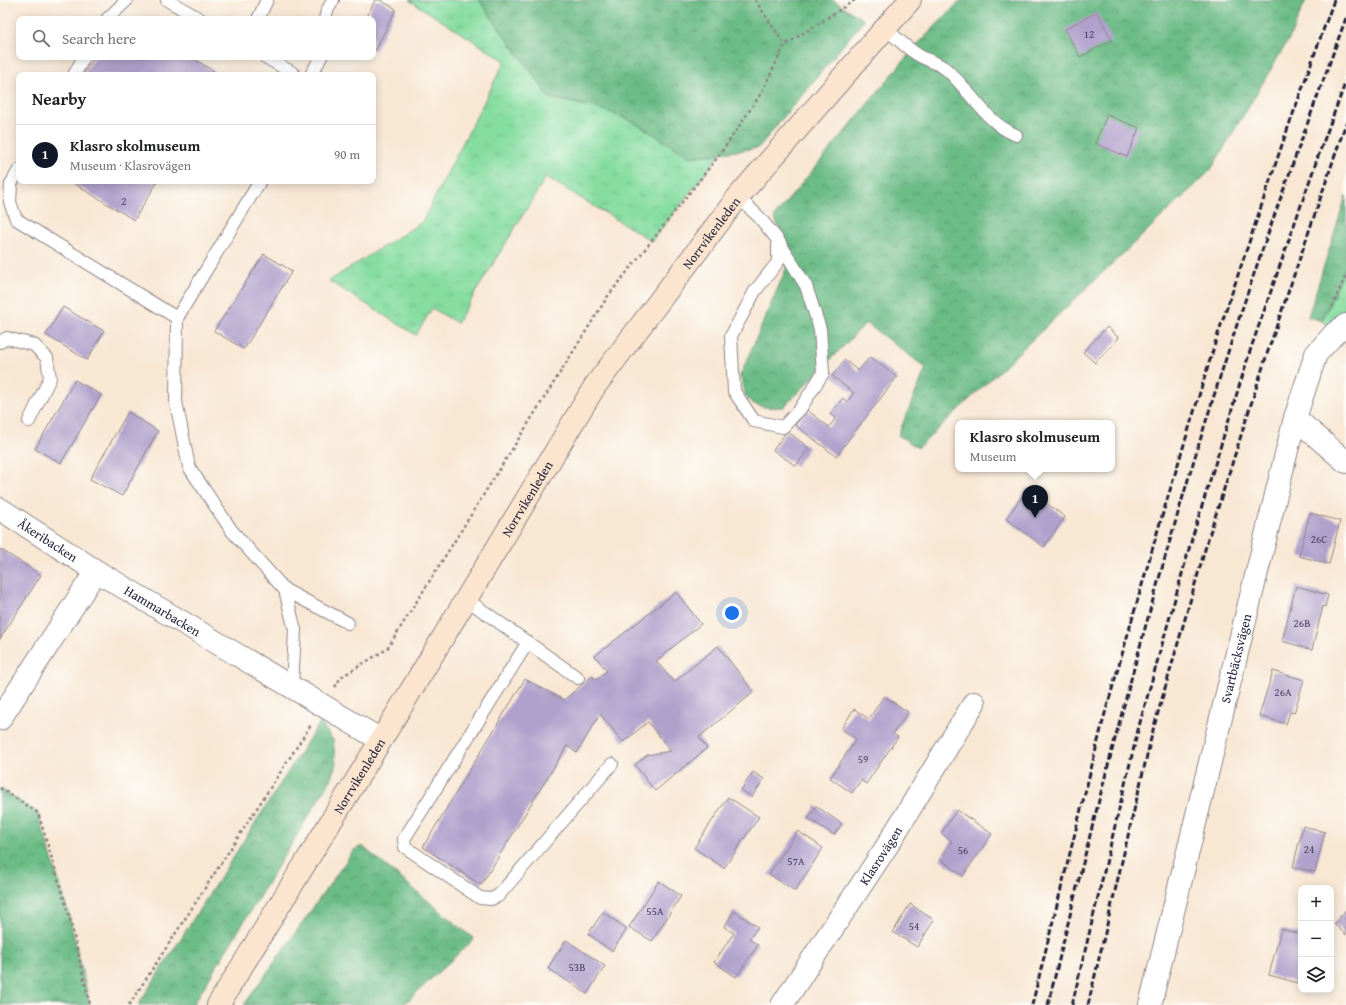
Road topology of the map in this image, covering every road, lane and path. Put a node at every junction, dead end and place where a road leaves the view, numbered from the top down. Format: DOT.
graph roads {
  1 [pos="128,0"];
  2 [pos="167,0"];
  3 [pos="267,0"];
  4 [pos="333,0"];
  5 [pos="755,0"];
  6 [pos="855,0"];
  7 [pos="910,0"];
  8 [pos="915,0"];
  9 [pos="109,16"];
  10 [pos="195,16"];
  11 [pos="259,16"];
  12 [pos="325,16"];
  13 [pos="886,28"];
  14 [pos="785,45"];
  15 [pos="82,60"];
  16 [pos="271,60"];
  17 [pos="319,60"];
  18 [pos="76,72"];
  19 [pos="291,72"];
  20 [pos="313,72"];
  21 [pos="1016,135"];
  22 [pos="16,175"];
  23 [pos="258,184"];
  24 [pos="738,197"];
  25 [pos="778,240"];
  26 [pos="177,318"];
  27 [pos="1346,325"];
  28 [pos="0,342"];
  29 [pos="1295,418"];
  30 [pos="29,421"];
  31 [pos="1346,462"];
  32 [pos="0,509"];
  33 [pos="96,571"];
  34 [pos="285,590"];
  35 [pos="466,599"];
  36 [pos="348,623"];
  37 [pos="528,642"];
  38 [pos="578,678"];
  39 [pos="292,687"];
  40 [pos="974,703"];
  41 [pos="324,706"];
  42 [pos="0,719"];
  43 [pos="381,740"];
  44 [pos="612,764"];
  45 [pos="0,788"];
  46 [pos="90,1005"];
  47 [pos="129,1005"];
  48 [pos="218,1005"];
  49 [pos="782,1005"];
  50 [pos="1150,1005"];
  1 -- 9 [label="lane"];
  2 -- 10 [label="lane"];
  3 -- 11 [label="lane"];
  4 -- 12 [label="lane"];
  5 -- 14 [label="path"];
  6 -- 14 [label="path"];
  7 -- 13 [label="main road, Norrvikenleden"];
  8 -- 13 [label="main road, Norrvikenleden"];
  13 -- 21 [label="lane"];
  13 -- 24 [label="main road, Norrvikenleden"];
  14 -- 41 [label="path"];
  15 -- 18 [label="lane"];
  16 -- 19 [label="lane"];
  17 -- 20 [label="lane"];
  22 -- 26 [label="lane"];
  23 -- 26 [label="lane"];
  24 -- 25 [label="lane"];
  24 -- 35 [label="main road, Norrvikenleden"];
  25 -- 25 [label="lane"];
  26 -- 34 [label="lane"];
  27 -- 29 [label="street, Svartbäcksvägen"];
  28 -- 30 [label="lane"];
  29 -- 31 [label="street"];
  29 -- 50 [label="street, Svartbäcksvägen"];
  32 -- 33 [label="street, Åkeribacken"];
  33 -- 39 [label="street, Hammarbacken"];
  33 -- 42 [label="street"];
  34 -- 36 [label="lane"];
  34 -- 39 [label="lane"];
  35 -- 37 [label="lane"];
  35 -- 43 [label="main road, Norrvikenleden"];
  37 -- 38 [label="lane"];
  37 -- 44 [label="lane"];
  39 -- 41 [label="street, Hammarbacken"];
  40 -- 49 [label="street, Klasrovägen"];
  41 -- 43 [label="street, Hammarbacken"];
  41 -- 47 [label="path"];
  43 -- 48 [label="main road, Norrvikenleden"];
  45 -- 46 [label="path"];
}
